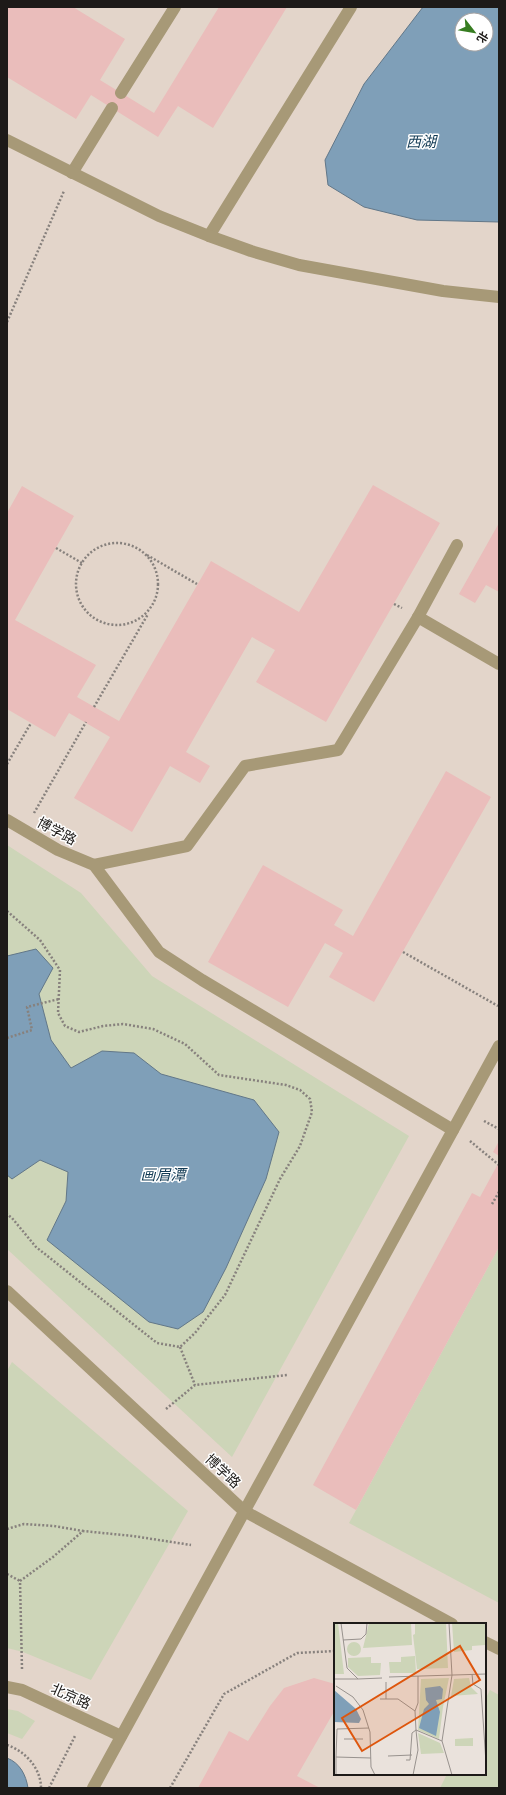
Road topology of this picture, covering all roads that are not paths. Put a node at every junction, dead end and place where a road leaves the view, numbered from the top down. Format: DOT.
graph roads {
  1 [pos="175,7"];
  2 [pos="351,7"];
  3 [pos="121,93"];
  4 [pos="112,108"];
  5 [pos="7,140"];
  6 [pos="72,173"];
  7 [pos="209,236"];
  8 [pos="499,296"];
  9 [pos="457,545"];
  10 [pos="418,617"];
  11 [pos="499,664"];
  12 [pos="7,820"];
  13 [pos="94,865"];
  14 [pos="499,1046"];
  15 [pos="453,1130"];
  16 [pos="7,1292"];
  17 [pos="244,1511"];
  18 [pos="450,1623"];
  19 [pos="486,1642"];
  20 [pos="499,1649"];
  21 [pos="7,1687"];
  22 [pos="121,1736"];
  23 [pos="93,1788"];
  1 -- 3 [label="street"];
  2 -- 7 [label="street"];
  4 -- 6 [label="street"];
  5 -- 6 [label="street"];
  6 -- 7 [label="street"];
  7 -- 8 [label="street"];
  9 -- 10 [label="street"];
  10 -- 11 [label="street"];
  10 -- 13 [label="street"];
  12 -- 13 [label="street, 博学路"];
  13 -- 15 [label="street"];
  14 -- 15 [label="street"];
  15 -- 17 [label="street"];
  16 -- 17 [label="street, 博学路"];
  17 -- 18 [label="street, 博学路"];
  17 -- 22 [label="street"];
  19 -- 20 [label="street"];
  21 -- 22 [label="street, 北京路"];
  22 -- 23 [label="street"];
}
